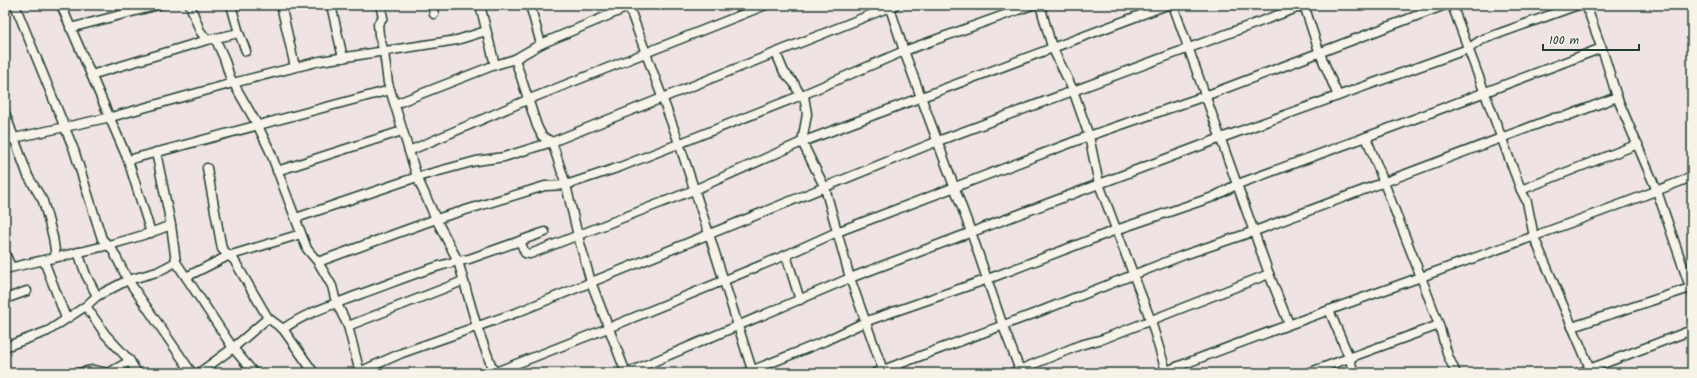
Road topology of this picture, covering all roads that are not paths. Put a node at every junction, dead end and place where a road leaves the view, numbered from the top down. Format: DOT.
graph roads {
  1 [pos="15,5"];
  2 [pos="61,5"];
  3 [pos="159,5"];
  4 [pos="190,5"];
  5 [pos="231,5"];
  6 [pos="281,5"];
  7 [pos="332,5"];
  8 [pos="380,5"];
  9 [pos="432,5"];
  10 [pos="480,5"];
  11 [pos="530,5"];
  12 [pos="1032,5"];
  13 [pos="1040,5"];
  14 [pos="1167,5"];
  15 [pos="1173,5"];
  16 [pos="1304,5"];
  17 [pos="1444,5"];
  18 [pos="1452,5"];
  19 [pos="1578,5"];
  20 [pos="1586,5"];
  21 [pos="631,6"];
  22 [pos="761,6"];
  23 [pos="891,6"];
  24 [pos="434,14"];
  25 [pos="70,28"];
  26 [pos="486,31"];
  27 [pos="239,33"];
  28 [pos="211,39"];
  29 [pos="541,44"];
  30 [pos="1052,47"];
  31 [pos="1188,48"];
  32 [pos="1602,48"];
  33 [pos="1468,49"];
  34 [pos="246,51"];
  35 [pos="904,51"];
  36 [pos="1319,51"];
  37 [pos="384,52"];
  38 [pos="776,52"];
  39 [pos="646,53"];
  40 [pos="343,58"];
  41 [pos="515,60"];
  42 [pos="495,64"];
  43 [pos="295,67"];
  44 [pos="91,74"];
  45 [pos="233,83"];
  46 [pos="390,90"];
  47 [pos="1073,90"];
  48 [pos="1484,92"];
  49 [pos="802,95"];
  50 [pos="1205,96"];
  51 [pos="1338,96"];
  52 [pos="1617,97"];
  53 [pos="663,98"];
  54 [pos="922,98"];
  55 [pos="527,100"];
  56 [pos="395,104"];
  57 [pos="5,113"];
  58 [pos="110,117"];
  59 [pos="65,126"];
  60 [pos="258,126"];
  61 [pos="402,131"];
  62 [pos="1089,136"];
  63 [pos="1366,137"];
  64 [pos="1221,138"];
  65 [pos="1502,138"];
  66 [pos="9,139"];
  67 [pos="938,141"];
  68 [pos="552,142"];
  69 [pos="802,142"];
  70 [pos="679,143"];
  71 [pos="1638,144"];
  72 [pos="409,151"];
  73 [pos="156,152"];
  74 [pos="128,160"];
  75 [pos="207,168"];
  76 [pos="277,171"];
  77 [pos="417,177"];
  78 [pos="1692,177"];
  79 [pos="1383,183"];
  80 [pos="1099,184"];
  81 [pos="1238,184"];
  82 [pos="566,185"];
  83 [pos="954,187"];
  84 [pos="824,188"];
  85 [pos="694,190"];
  86 [pos="1521,190"];
  87 [pos="1657,191"];
  88 [pos="296,218"];
  89 [pos="436,219"];
  90 [pos="171,225"];
  91 [pos="1116,230"];
  92 [pos="1255,231"];
  93 [pos="545,232"];
  94 [pos="837,232"];
  95 [pos="971,232"];
  96 [pos="152,233"];
  97 [pos="301,234"];
  98 [pos="710,234"];
  99 [pos="578,236"];
  100 [pos="1534,237"];
  101 [pos="520,241"];
  102 [pos="107,244"];
  103 [pos="78,252"];
  104 [pos="5,253"];
  105 [pos="786,255"];
  106 [pos="228,256"];
  107 [pos="56,257"];
  108 [pos="44,261"];
  109 [pos="458,261"];
  110 [pos="176,262"];
  111 [pos="318,262"];
  112 [pos="8,268"];
  113 [pos="1269,274"];
  114 [pos="1134,275"];
  115 [pos="186,277"];
  116 [pos="1421,277"];
  117 [pos="850,278"];
  118 [pos="988,279"];
  119 [pos="128,280"];
  120 [pos="723,280"];
  121 [pos="463,281"];
  122 [pos="591,282"];
  123 [pos="1691,290"];
  124 [pos="27,291"];
  125 [pos="97,296"];
  126 [pos="5,299"];
  127 [pos="800,300"];
  128 [pos="336,302"];
  129 [pos="86,306"];
  130 [pos="1329,310"];
  131 [pos="66,318"];
  132 [pos="268,318"];
  133 [pos="867,321"];
  134 [pos="1151,321"];
  135 [pos="1289,324"];
  136 [pos="1439,325"];
  137 [pos="348,326"];
  138 [pos="737,326"];
  139 [pos="1003,326"];
  140 [pos="477,327"];
  141 [pos="1572,327"];
  142 [pos="608,328"];
  143 [pos="283,330"];
  144 [pos="1692,330"];
  145 [pos="5,348"];
  146 [pos="233,348"];
  147 [pos="1349,357"];
  148 [pos="130,361"];
  149 [pos="884,371"];
  150 [pos="1591,371"];
  151 [pos="750,372"];
  152 [pos="1018,372"];
  153 [pos="1164,372"];
  154 [pos="1453,372"];
  155 [pos="78,373"];
  156 [pos="137,373"];
  157 [pos="192,373"];
  158 [pos="199,373"];
  159 [pos="254,373"];
  160 [pos="314,373"];
  161 [pos="359,373"];
  162 [pos="494,373"];
  163 [pos="627,373"];
  164 [pos="875,373"];
  165 [pos="1308,373"];
  166 [pos="1354,373"];
  167 [pos="1579,373"];
  1 -- 59 [label="street"];
  2 -- 25 [label="street"];
  3 -- 25 [label="street"];
  4 -- 28 [label="street"];
  5 -- 27 [label="street"];
  6 -- 43 [label="street"];
  7 -- 40 [label="street"];
  8 -- 37 [label="street"];
  9 -- 24 [label="street"];
  10 -- 26 [label="street"];
  11 -- 29 [label="street"];
  12 -- 35 [label="street"];
  13 -- 30 [label="street"];
  14 -- 30 [label="street"];
  15 -- 31 [label="street"];
  16 -- 31 [label="street"];
  16 -- 36 [label="street"];
  17 -- 36 [label="street"];
  18 -- 33 [label="street"];
  19 -- 33 [label="street"];
  20 -- 32 [label="street"];
  21 -- 29 [label="street"];
  21 -- 39 [label="street"];
  22 -- 39 [label="street"];
  23 -- 35 [label="street"];
  23 -- 38 [label="street"];
  25 -- 44 [label="street"];
  26 -- 37 [label="street"];
  26 -- 42 [label="street"];
  27 -- 28 [label="street"];
  27 -- 34 [label="street"];
  28 -- 44 [label="street"];
  28 -- 45 [label="street"];
  29 -- 41 [label="street"];
  30 -- 47 [label="street"];
  30 -- 54 [label="street"];
  31 -- 47 [label="street"];
  31 -- 50 [label="street"];
  32 -- 48 [label="street"];
  32 -- 52 [label="street"];
  33 -- 48 [label="street"];
  33 -- 51 [label="street"];
  35 -- 49 [label="street"];
  35 -- 54 [label="street"];
  36 -- 50 [label="street"];
  36 -- 51 [label="street"];
  37 -- 40 [label="street"];
  37 -- 46 [label="street"];
  38 -- 49 [label="street"];
  38 -- 53 [label="street"];
  39 -- 53 [label="street"];
  39 -- 55 [label="street"];
  40 -- 43 [label="street"];
  41 -- 42 [label="street"];
  41 -- 55 [label="street"];
  42 -- 56 [label="street"];
  43 -- 45 [label="street"];
  44 -- 58 [label="street"];
  45 -- 58 [label="street"];
  45 -- 60 [label="street"];
  46 -- 56 [label="street"];
  46 -- 60 [label="street"];
  47 -- 62 [label="street"];
  47 -- 67 [label="street"];
  48 -- 63 [label="street"];
  48 -- 65 [label="street"];
  49 -- 69 [label="street"];
  49 -- 70 [label="street"];
  50 -- 62 [label="street"];
  50 -- 64 [label="street"];
  51 -- 64 [label="street"];
  52 -- 65 [label="street"];
  52 -- 71 [label="street"];
  53 -- 68 [label="street"];
  53 -- 70 [label="street"];
  54 -- 67 [label="street"];
  54 -- 69 [label="street"];
  55 -- 68 [label="street"];
  55 -- 72 [label="street"];
  56 -- 61 [label="street"];
  57 -- 66 [label="street"];
  58 -- 59 [label="street"];
  58 -- 74 [label="street"];
  59 -- 66 [label="street"];
  59 -- 102 [label="street"];
  60 -- 73 [label="street"];
  60 -- 76 [label="street"];
  61 -- 72 [label="street"];
  61 -- 76 [label="street"];
  62 -- 80 [label="street"];
  62 -- 83 [label="street"];
  63 -- 79 [label="street"];
  63 -- 81 [label="street"];
  64 -- 80 [label="street"];
  64 -- 81 [label="street"];
  65 -- 79 [label="street"];
  65 -- 86 [label="street"];
  66 -- 107 [label="street"];
  67 -- 83 [label="street"];
  67 -- 84 [label="street"];
  68 -- 77 [label="street"];
  68 -- 82 [label="street"];
  69 -- 84 [label="street"];
  69 -- 85 [label="street"];
  70 -- 82 [label="street"];
  70 -- 85 [label="street"];
  71 -- 86 [label="street"];
  71 -- 87 [label="street"];
  72 -- 77 [label="street"];
  73 -- 74 [label="street"];
  73 -- 90 [label="street"];
  74 -- 96 [label="street"];
  75 -- 106 [label="street"];
  76 -- 88 [label="street"];
  77 -- 88 [label="street"];
  77 -- 89 [label="street"];
  78 -- 87 [label="street"];
  79 -- 92 [label="street"];
  79 -- 116 [label="street"];
  80 -- 91 [label="street"];
  80 -- 95 [label="street"];
  81 -- 91 [label="street"];
  81 -- 92 [label="street"];
  82 -- 89 [label="street"];
  82 -- 99 [label="street"];
  83 -- 94 [label="street"];
  83 -- 95 [label="street"];
  84 -- 94 [label="street"];
  84 -- 98 [label="street"];
  85 -- 98 [label="street"];
  85 -- 99 [label="street"];
  86 -- 100 [label="street"];
  87 -- 100 [label="street"];
  87 -- 123 [label="street"];
  88 -- 97 [label="street"];
  89 -- 109 [label="street"];
  89 -- 111 [label="street"];
  90 -- 96 [label="street"];
  90 -- 110 [label="street"];
  91 -- 114 [label="street"];
  91 -- 118 [label="street"];
  92 -- 113 [label="street"];
  92 -- 114 [label="street"];
  93 -- 101 [label="street"];
  94 -- 105 [label="street"];
  94 -- 117 [label="street"];
  95 -- 117 [label="street"];
  95 -- 118 [label="street"];
  96 -- 102 [label="street"];
  97 -- 106 [label="street"];
  97 -- 111 [label="street"];
  98 -- 120 [label="street"];
  98 -- 122 [label="street"];
  99 -- 101 [label="street"];
  99 -- 122 [label="street"];
  100 -- 116 [label="street"];
  100 -- 141 [label="street"];
  101 -- 109 [label="street"];
  102 -- 103 [label="street"];
  102 -- 119 [label="street"];
  103 -- 107 [label="street"];
  103 -- 125 [label="street"];
  104 -- 112 [label="street"];
  105 -- 120 [label="street"];
  105 -- 127 [label="street"];
  106 -- 115 [label="street"];
  106 -- 132 [label="street"];
  107 -- 108 [label="street"];
  108 -- 112 [label="street"];
  108 -- 131 [label="street"];
  109 -- 121 [label="street"];
  109 -- 128 [label="street"];
  110 -- 115 [label="street"];
  110 -- 119 [label="street"];
  111 -- 128 [label="street"];
  113 -- 134 [label="street"];
  113 -- 135 [label="street"];
  114 -- 134 [label="street"];
  114 -- 139 [label="street"];
  115 -- 146 [label="street"];
  116 -- 130 [label="street"];
  116 -- 136 [label="street"];
  117 -- 127 [label="street"];
  117 -- 133 [label="street"];
  118 -- 133 [label="street"];
  118 -- 139 [label="street"];
  119 -- 125 [label="street"];
  119 -- 157 [label="street"];
  120 -- 138 [label="street"];
  120 -- 142 [label="street"];
  121 -- 137 [label="street"];
  121 -- 140 [label="street"];
  122 -- 140 [label="street"];
  122 -- 142 [label="street"];
  123 -- 141 [label="street"];
  124 -- 126 [label="street"];
  125 -- 129 [label="street"];
  127 -- 138 [label="street"];
  128 -- 137 [label="street"];
  128 -- 143 [label="street"];
  129 -- 131 [label="street"];
  129 -- 148 [label="street"];
  130 -- 135 [label="street"];
  130 -- 147 [label="street"];
  131 -- 145 [label="street"];
  132 -- 143 [label="street"];
  132 -- 146 [label="street"];
  133 -- 149 [label="street"];
  133 -- 151 [label="street"];
  134 -- 152 [label="street"];
  134 -- 153 [label="street"];
  135 -- 153 [label="street"];
  136 -- 147 [label="street"];
  136 -- 154 [label="street"];
  137 -- 161 [label="street"];
  138 -- 151 [label="street"];
  138 -- 163 [label="street"];
  139 -- 149 [label="street"];
  139 -- 152 [label="street"];
  140 -- 161 [label="street"];
  140 -- 162 [label="street"];
  141 -- 150 [label="street"];
  142 -- 162 [label="street"];
  142 -- 163 [label="street"];
  143 -- 160 [label="street"];
  144 -- 150 [label="street"];
  146 -- 158 [label="street"];
  146 -- 159 [label="street"];
  147 -- 165 [label="street"];
  147 -- 166 [label="street"];
  148 -- 155 [label="street"];
  148 -- 156 [label="street"];
  149 -- 164 [label="street"];
  150 -- 167 [label="street"];
}
